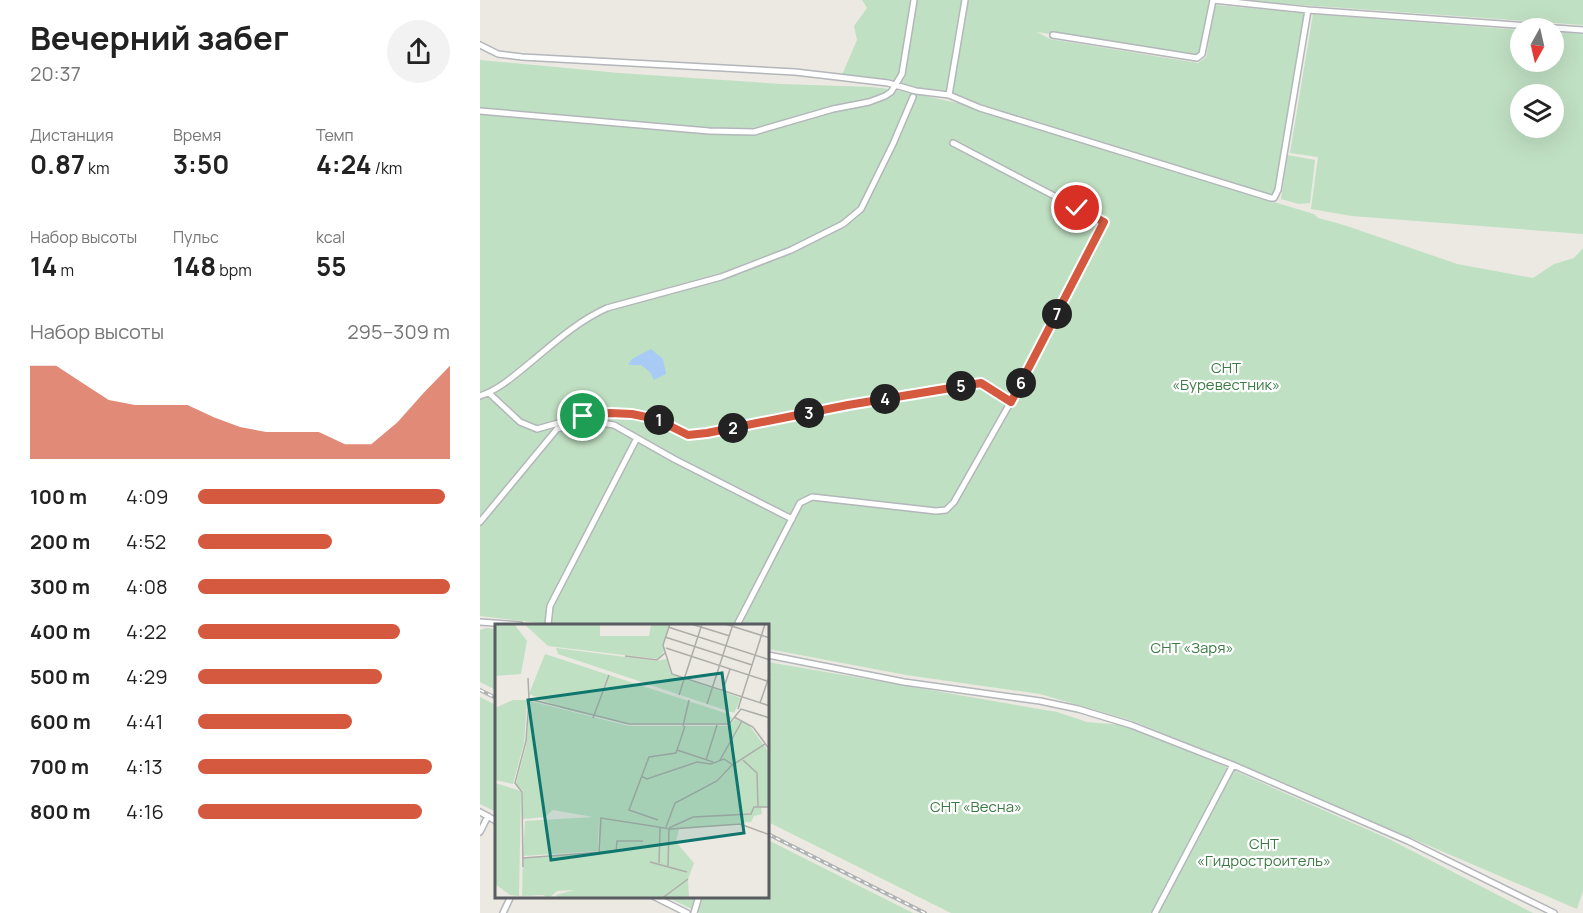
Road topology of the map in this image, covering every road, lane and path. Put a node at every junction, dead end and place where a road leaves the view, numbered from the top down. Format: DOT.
graph roads {
  1 [pos="914,0"];
  2 [pos="965,0"];
  3 [pos="1308,9"];
  4 [pos="1583,30"];
  5 [pos="1053,35"];
  6 [pos="480,45"];
  7 [pos="895,86"];
  8 [pos="949,95"];
  9 [pos="914,97"];
  10 [pos="480,111"];
  11 [pos="953,142"];
  12 [pos="489,393"];
  13 [pos="480,396"];
  14 [pos="1011,402"];
  15 [pos="637,438"];
  16 [pos="792,519"];
  17 [pos="480,522"];
  18 [pos="480,622"];
  19 [pos="507,624"];
  20 [pos="548,624"];
  21 [pos="738,624"];
  22 [pos="770,655"];
  23 [pos="1233,765"];
  24 [pos="480,812"];
  25 [pos="488,816"];
  26 [pos="495,820"];
  27 [pos="480,832"];
  28 [pos="510,898"];
  29 [pos="655,898"];
  30 [pos="699,898"];
  31 [pos="503,913"];
  32 [pos="687,913"];
  33 [pos="694,913"];
  34 [pos="1155,913"];
  35 [pos="1554,913"];
  1 -- 7 [label="street"];
  2 -- 8 [label="street"];
  3 -- 4 [label="street"];
  3 -- 5 [label="street"];
  3 -- 8 [label="street"];
  6 -- 7 [label="street"];
  7 -- 8 [label="street"];
  7 -- 10 [label="street"];
  9 -- 12 [label="street"];
  11 -- 14 [label="street"];
  12 -- 13 [label="street"];
  12 -- 14 [label="street"];
  14 -- 16 [label="street"];
  15 -- 16 [label="street"];
  15 -- 17 [label="street"];
  15 -- 20 [label="street"];
  16 -- 21 [label="street"];
  18 -- 19 [label="street"];
  22 -- 23 [label="street"];
  23 -- 34 [label="street"];
  23 -- 35 [label="street"];
  24 -- 25 [label="street"];
  25 -- 26 [label="street"];
  25 -- 27 [label="street"];
  28 -- 31 [label="street"];
  29 -- 32 [label="street"];
  30 -- 33 [label="street"];
}
